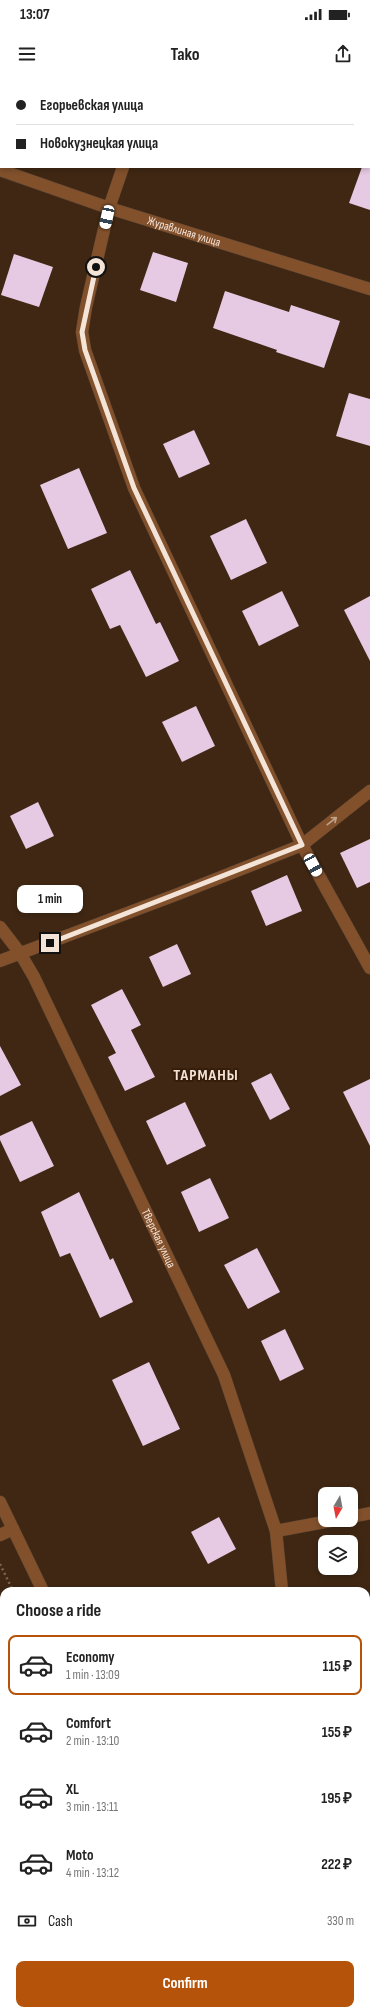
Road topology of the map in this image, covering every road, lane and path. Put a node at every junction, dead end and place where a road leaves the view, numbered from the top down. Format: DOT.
graph roads {
  1 [pos="123,168"];
  2 [pos="0,170"];
  3 [pos="109,208"];
  4 [pos="370,289"];
  5 [pos="370,791"];
  6 [pos="302,845"];
  7 [pos="0,927"];
  8 [pos="20,954"];
  9 [pos="0,961"];
  10 [pos="370,968"];
  11 [pos="0,1502"];
  12 [pos="370,1513"];
  13 [pos="358,1516"];
  14 [pos="318,1523"];
  15 [pos="13,1529"];
  16 [pos="276,1531"];
  17 [pos="0,1535"];
  18 [pos="0,1564"];
  19 [pos="11,1587"];
  20 [pos="41,1587"];
  21 [pos="282,1587"];
  1 -- 3 [label="street"];
  2 -- 3 [label="street, Журавлиная улица"];
  3 -- 4 [label="street, Журавлиная улица"];
  3 -- 6 [label="street"];
  6 -- 5 [label="street, one-way"];
  6 -- 8 [label="street"];
  6 -- 10 [label="street"];
  7 -- 8 [label="street, Тверская улица"];
  8 -- 9 [label="street"];
  8 -- 16 [label="street, Тверская улица"];
  11 -- 15 [label="street"];
  12 -- 13 [label="street"];
  14 -- 16 [label="street"];
  15 -- 17 [label="street"];
  15 -- 20 [label="street"];
  16 -- 21 [label="street, Тверская улица"];
  18 -- 19 [label="path"];
}
